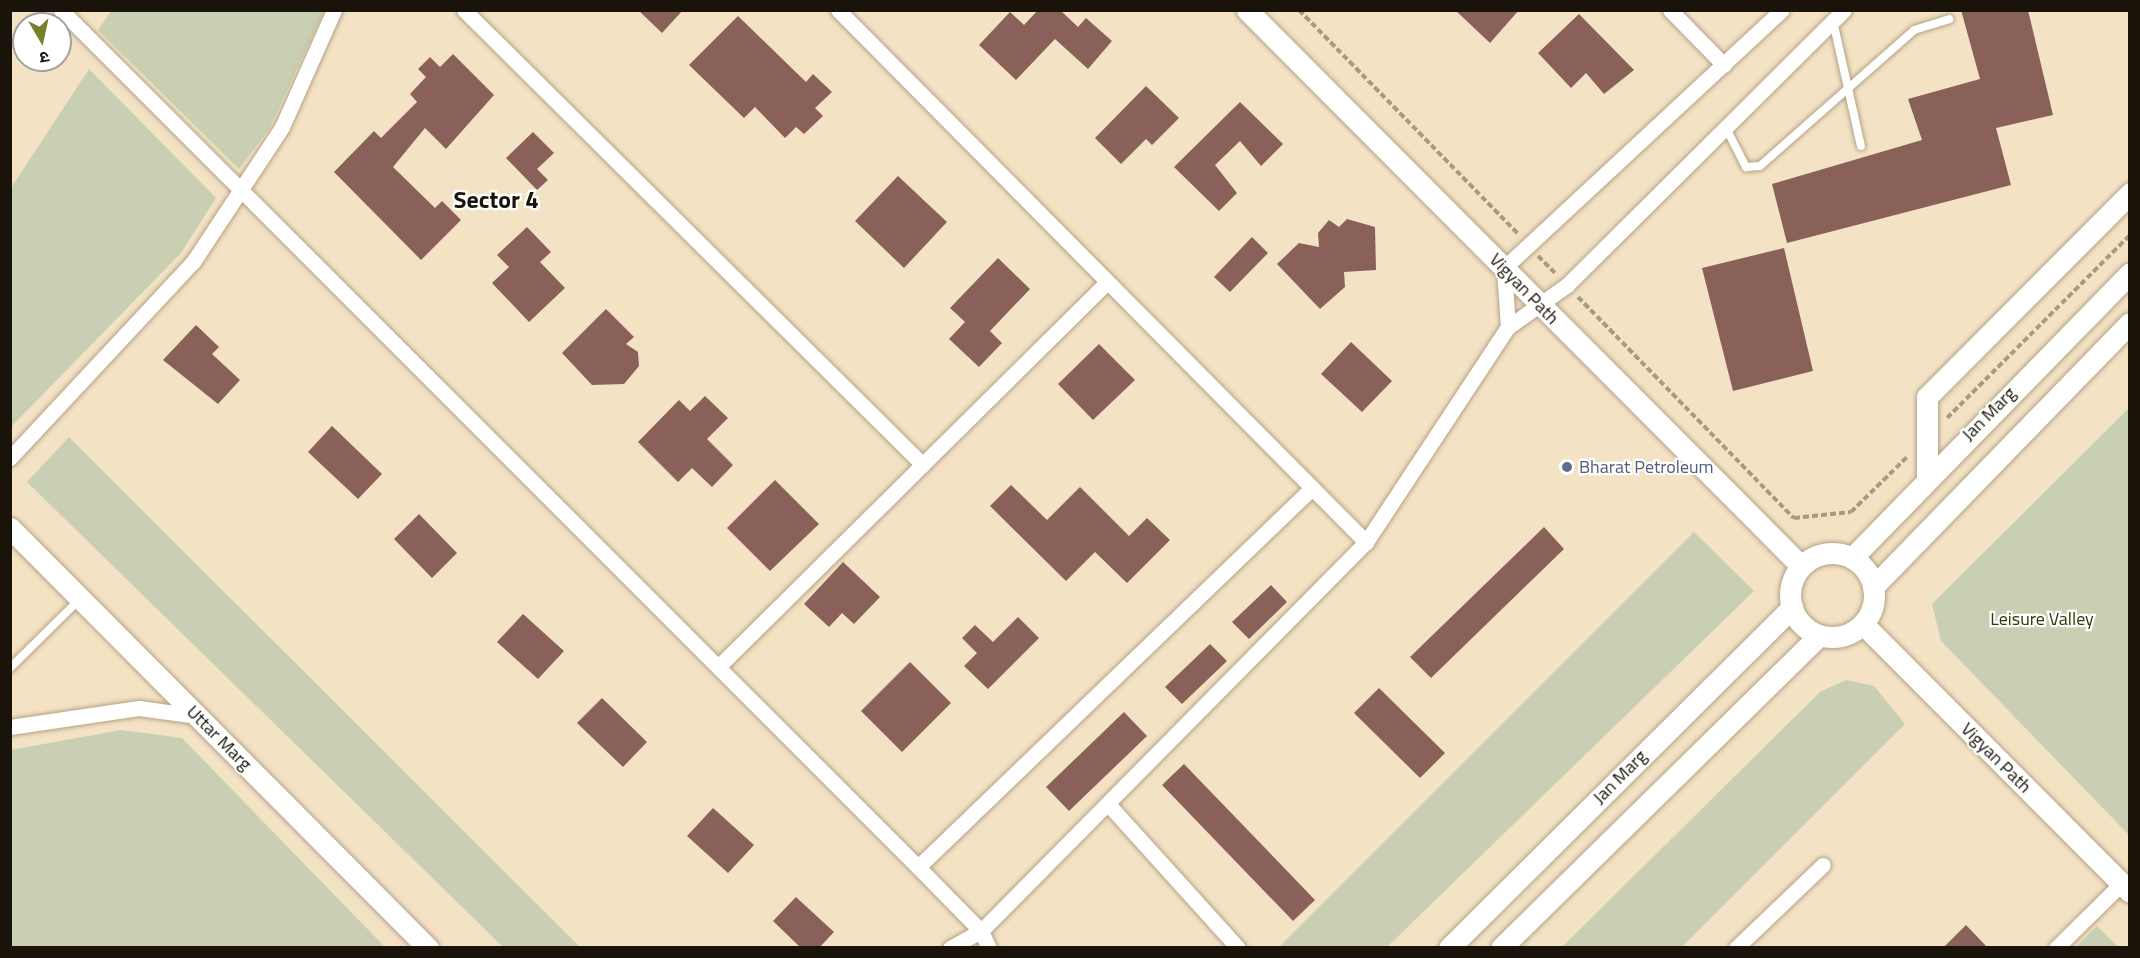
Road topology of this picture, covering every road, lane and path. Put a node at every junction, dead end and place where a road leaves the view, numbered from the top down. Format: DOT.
graph roads {
  1 [pos="61,10"];
  2 [pos="334,10"];
  3 [pos="464,10"];
  4 [pos="838,10"];
  5 [pos="1247,10"];
  6 [pos="1299,10"];
  7 [pos="1670,10"];
  8 [pos="1782,10"];
  9 [pos="1838,16"];
  10 [pos="1949,19"];
  11 [pos="1724,65"];
  12 [pos="1849,85"];
  13 [pos="1727,130"];
  14 [pos="1861,146"];
  15 [pos="241,190"];
  16 [pos="2130,193"];
  17 [pos="2130,235"];
  18 [pos="1528,245"];
  19 [pos="1504,268"];
  20 [pos="2130,273"];
  21 [pos="1107,282"];
  22 [pos="1568,285"];
  23 [pos="1541,307"];
  24 [pos="2130,323"];
  25 [pos="1508,327"];
  26 [pos="1927,437"];
  27 [pos="10,458"];
  28 [pos="922,465"];
  29 [pos="1927,477"];
  30 [pos="1311,489"];
  31 [pos="10,528"];
  32 [pos="1366,542"];
  33 [pos="1852,558"];
  34 [pos="1802,566"];
  35 [pos="1874,587"];
  36 [pos="81,598"];
  37 [pos="1791,607"];
  38 [pos="1863,624"];
  39 [pos="1820,635"];
  40 [pos="718,667"];
  41 [pos="10,668"];
  42 [pos="197,716"];
  43 [pos="10,727"];
  44 [pos="1108,804"];
  45 [pos="1823,865"];
  46 [pos="918,867"];
  47 [pos="2126,888"];
  48 [pos="981,931"];
  49 [pos="428,948"];
  50 [pos="950,948"];
  51 [pos="989,948"];
  52 [pos="1238,948"];
  53 [pos="1449,948"];
  54 [pos="1501,948"];
  55 [pos="1736,948"];
  56 [pos="2056,948"];
  1 -- 15 [label="street"];
  2 -- 15 [label="street"];
  3 -- 28 [label="street"];
  4 -- 21 [label="street"];
  5 -- 19 [label="main road, Vigyan Path"];
  6 -- 18 [label="path"];
  7 -- 11 [label="street"];
  8 -- 11 [label="street"];
  9 -- 12 [label="lane"];
  9 -- 13 [label="street"];
  10 -- 12 [label="lane"];
  11 -- 18 [label="street"];
  12 -- 13 [label="lane"];
  12 -- 14 [label="lane"];
  13 -- 22 [label="street"];
  15 -- 27 [label="street"];
  15 -- 40 [label="street"];
  16 -- 26 [label="main road"];
  17 -- 26 [label="path"];
  18 -- 19 [label="street"];
  18 -- 22 [label="path"];
  19 -- 23 [label="main road, Vigyan Path"];
  19 -- 25 [label="street"];
  20 -- 29 [label="main road, Jan Marg"];
  21 -- 28 [label="street"];
  21 -- 30 [label="street"];
  22 -- 23 [label="street"];
  22 -- 26 [label="path"];
  23 -- 25 [label="street"];
  23 -- 34 [label="main road, Vigyan Path"];
  24 -- 35 [label="main road, Jan Marg"];
  25 -- 32 [label="street"];
  26 -- 29 [label="main road"];
  28 -- 40 [label="street"];
  29 -- 33 [label="main road, Jan Marg"];
  30 -- 32 [label="street"];
  30 -- 46 [label="street"];
  31 -- 36 [label="main road, Uttar Marg"];
  32 -- 44 [label="street"];
  33 -- 34 [label="main road"];
  33 -- 35 [label="main road"];
  34 -- 37 [label="main road"];
  35 -- 38 [label="main road"];
  36 -- 41 [label="lane"];
  36 -- 42 [label="main road, Uttar Marg"];
  37 -- 39 [label="main road"];
  37 -- 53 [label="main road, Jan Marg"];
  38 -- 39 [label="main road"];
  38 -- 47 [label="main road, Vigyan Path"];
  39 -- 54 [label="main road"];
  40 -- 46 [label="street"];
  42 -- 43 [label="street"];
  42 -- 49 [label="main road, Uttar Marg"];
  44 -- 48 [label="street"];
  44 -- 52 [label="street"];
  45 -- 55 [label="street"];
  46 -- 48 [label="street"];
  47 -- 56 [label="street"];
  48 -- 50 [label="street"];
  48 -- 51 [label="street"];
}
